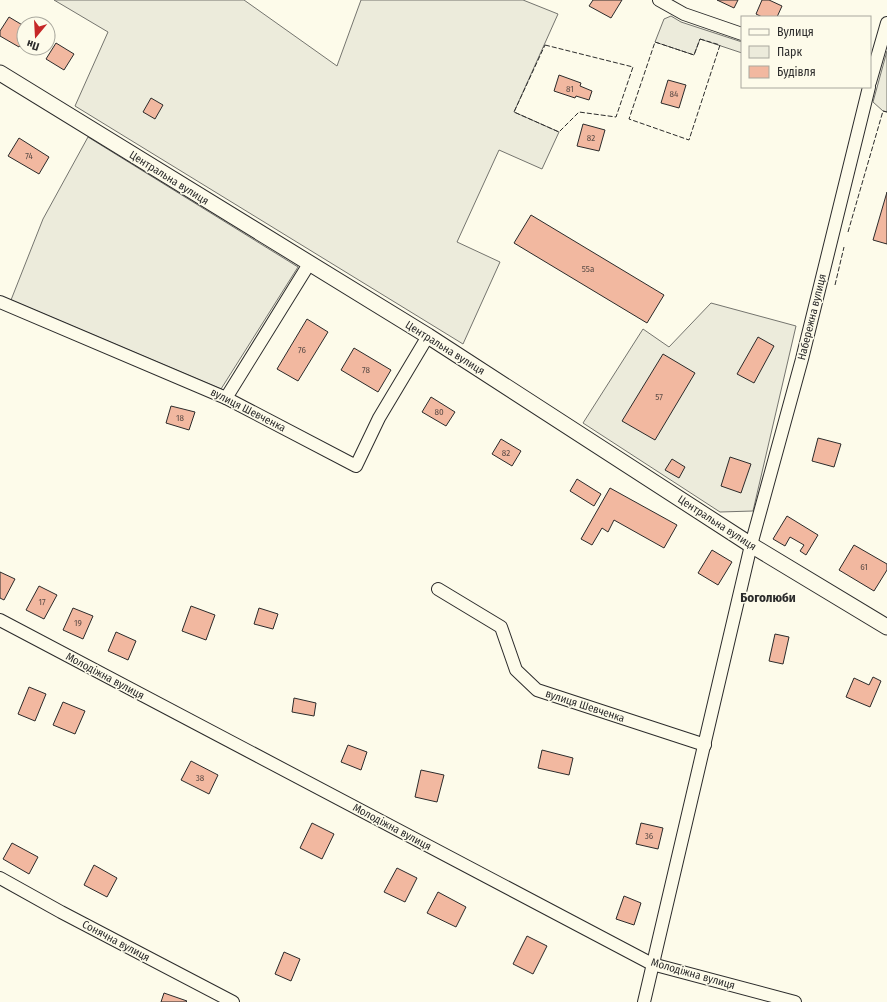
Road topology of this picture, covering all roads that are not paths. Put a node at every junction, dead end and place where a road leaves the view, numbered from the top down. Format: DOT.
graph roads {
  1 [pos="659,0"];
  2 [pos="887,23"];
  3 [pos="741,34"];
  4 [pos="0,74"];
  5 [pos="871,77"];
  6 [pos="868,88"];
  7 [pos="309,264"];
  8 [pos="0,302"];
  9 [pos="428,336"];
  10 [pos="226,398"];
  11 [pos="751,545"];
  12 [pos="438,589"];
  13 [pos="0,620"];
  14 [pos="887,627"];
  15 [pos="705,745"];
  16 [pos="0,878"];
  17 [pos="652,964"];
  18 [pos="233,1002"];
  19 [pos="644,1002"];
  20 [pos="796,1002"];
  1 -- 3 [label="street"];
  2 -- 5 [label="street, Набережна вулиця"];
  4 -- 7 [label="street, Центральна вулиця"];
  6 -- 11 [label="street, Набережна вулиця"];
  7 -- 9 [label="street, Центральна вулиця"];
  7 -- 10 [label="street"];
  8 -- 10 [label="street, вулиця Шевченка"];
  9 -- 10 [label="street, вулиця Шевченка"];
  9 -- 11 [label="street, Центральна вулиця"];
  11 -- 14 [label="street, Центральна вулиця"];
  11 -- 15 [label="street"];
  12 -- 15 [label="street, вулиця Шевченка"];
  13 -- 17 [label="street, Молодіжна вулиця"];
  15 -- 17 [label="street"];
  16 -- 18 [label="street, Сонячна вулиця"];
  17 -- 19 [label="street"];
  17 -- 20 [label="street, Молодіжна вулиця"];
}
